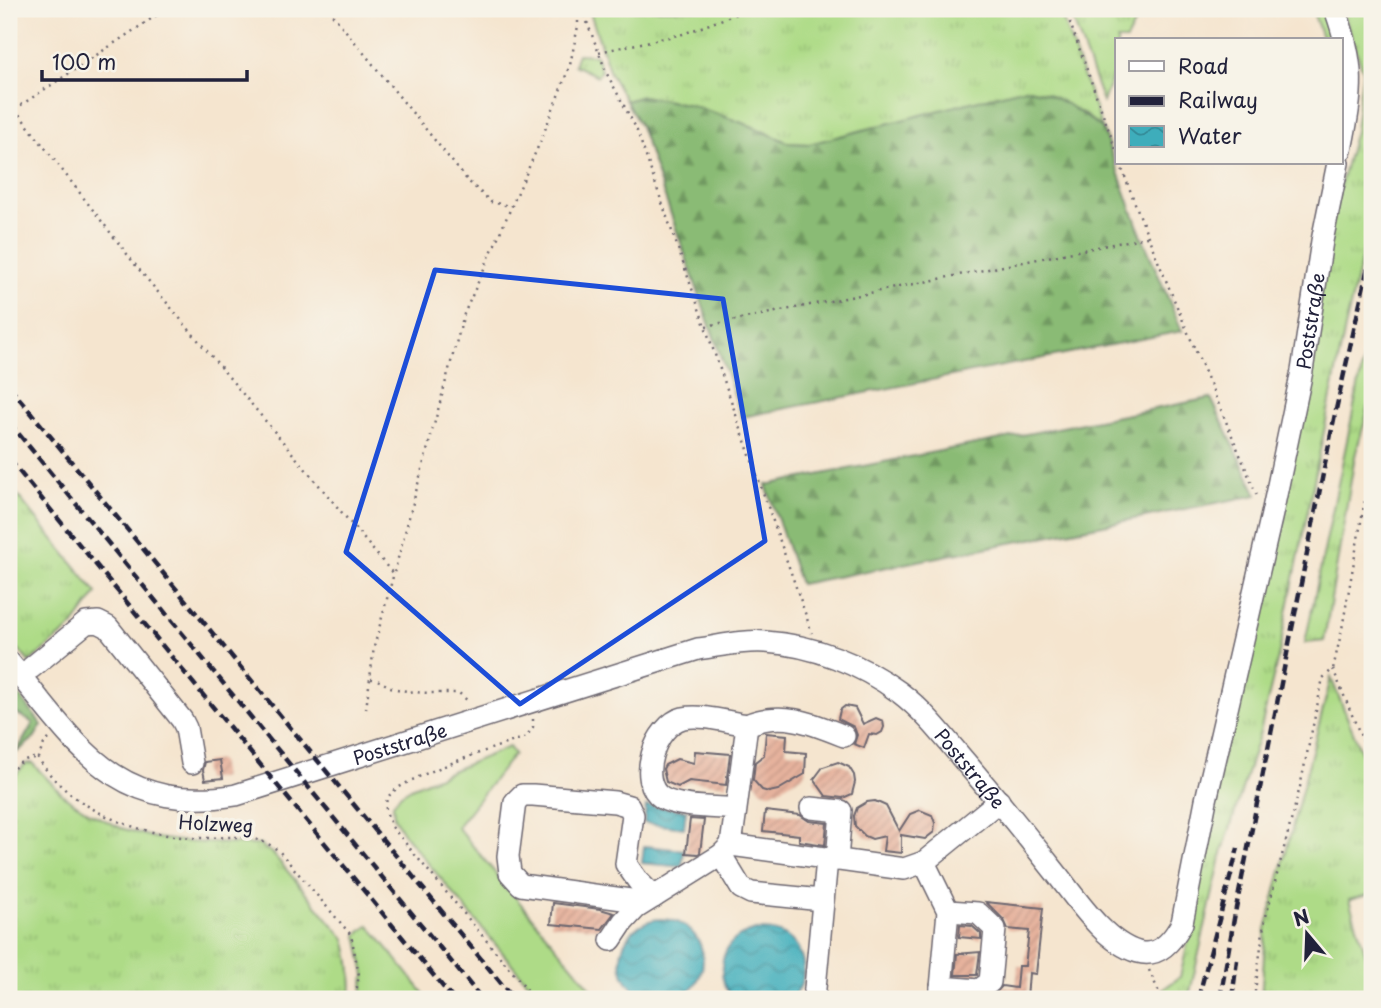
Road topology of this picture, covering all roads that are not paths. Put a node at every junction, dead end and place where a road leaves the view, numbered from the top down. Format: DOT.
graph roads {
  1 [pos="1335,9"];
  2 [pos="1342,145"];
  3 [pos="1338,164"];
  4 [pos="9,662"];
  5 [pos="31,668"];
  6 [pos="747,725"];
  7 [pos="845,736"];
  8 [pos="192,763"];
  9 [pos="999,802"];
  10 [pos="811,808"];
  11 [pos="736,809"];
  12 [pos="726,850"];
  13 [pos="832,860"];
  14 [pos="924,862"];
  15 [pos="649,899"];
  16 [pos="822,900"];
  17 [pos="948,911"];
  18 [pos="611,940"];
  19 [pos="940,993"];
  20 [pos="814,999"];
  1 -- 2 [label="street"];
  3 -- 9 [label="street, Poststraße"];
  4 -- 9 [label="street, Poststraße"];
  5 -- 8 [label="street"];
  6 -- 7 [label="street"];
  6 -- 11 [label="street"];
  6 -- 11 [label="street"];
  9 -- 14 [label="street"];
  10 -- 13 [label="street"];
  11 -- 12 [label="street"];
  12 -- 13 [label="street"];
  12 -- 15 [label="street"];
  12 -- 16 [label="street"];
  13 -- 14 [label="street"];
  13 -- 16 [label="street"];
  14 -- 17 [label="street"];
  15 -- 15 [label="street"];
  15 -- 18 [label="street"];
  16 -- 20 [label="street"];
  17 -- 19 [label="street"];
  17 -- 19 [label="street"];
}
